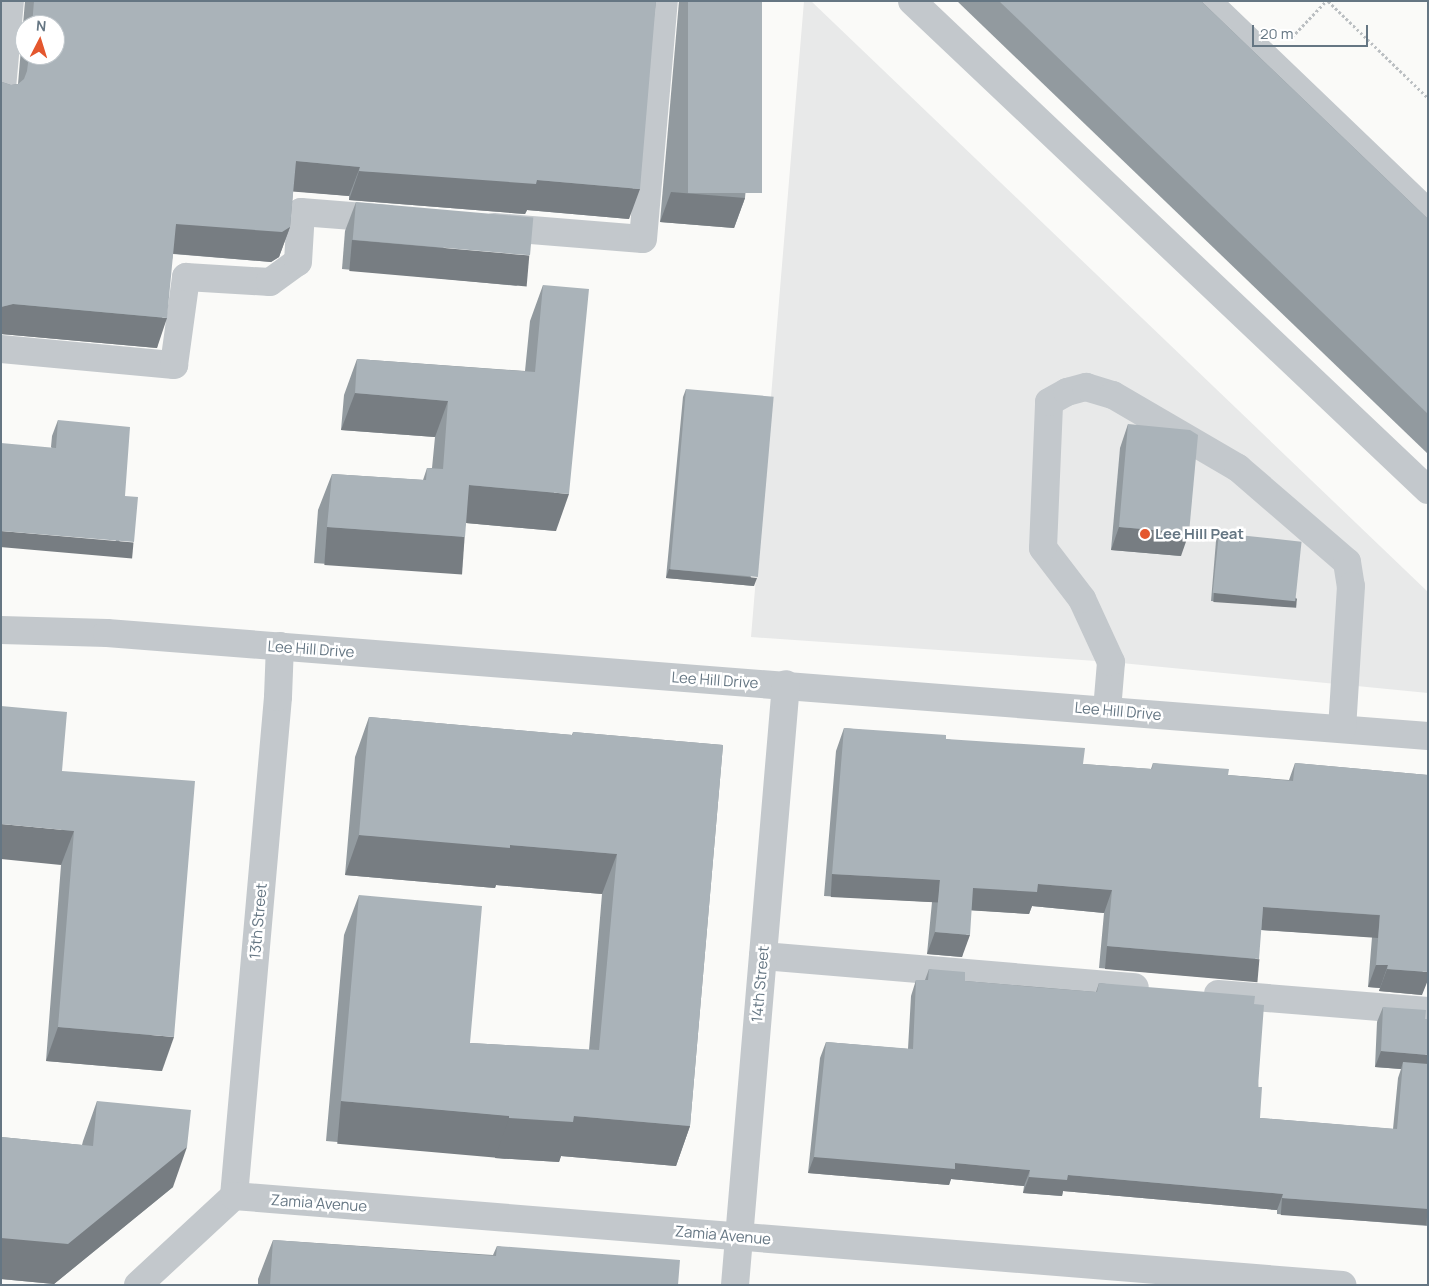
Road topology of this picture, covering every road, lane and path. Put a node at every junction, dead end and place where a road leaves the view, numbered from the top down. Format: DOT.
graph roads {
  1 [pos="10,1"];
  2 [pos="664,1"];
  3 [pos="912,1"];
  4 [pos="1207,1"];
  5 [pos="1327,1"];
  6 [pos="1269,61"];
  7 [pos="1428,98"];
  8 [pos="1,99"];
  9 [pos="1428,213"];
  10 [pos="418,221"];
  11 [pos="467,225"];
  12 [pos="1,349"];
  13 [pos="1428,490"];
  14 [pos="1,630"];
  15 [pos="280,646"];
  16 [pos="786,684"];
  17 [pos="1107,710"];
  18 [pos="1342,729"];
  19 [pos="1428,736"];
  20 [pos="763,956"];
  21 [pos="1160,989"];
  22 [pos="1190,991"];
  23 [pos="1428,1011"];
  24 [pos="234,1196"];
  25 [pos="739,1236"];
  26 [pos="1300,1283"];
  27 [pos="138,1285"];
  28 [pos="735,1285"];
  29 [pos="1342,1285"];
  1 -- 8 [label="street"];
  2 -- 11 [label="street"];
  3 -- 13 [label="street"];
  4 -- 6 [label="street"];
  5 -- 6 [label="path"];
  5 -- 7 [label="path"];
  6 -- 9 [label="street"];
  10 -- 12 [label="street"];
  14 -- 15 [label="street, Lee Hill Drive"];
  15 -- 16 [label="street, Lee Hill Drive"];
  15 -- 24 [label="street, 13th Street"];
  16 -- 17 [label="street, Lee Hill Drive"];
  16 -- 20 [label="street, 14th Street"];
  17 -- 18 [label="street, Lee Hill Drive"];
  17 -- 18 [label="street"];
  18 -- 19 [label="street, Lee Hill Drive"];
  20 -- 21 [label="street"];
  20 -- 25 [label="street, 14th Street"];
  22 -- 23 [label="street"];
  24 -- 25 [label="street, Zamia Avenue"];
  24 -- 27 [label="street"];
  25 -- 26 [label="street, Zamia Avenue"];
  25 -- 28 [label="street, 14th Street"];
  26 -- 29 [label="street, Zamia Avenue"];
}
